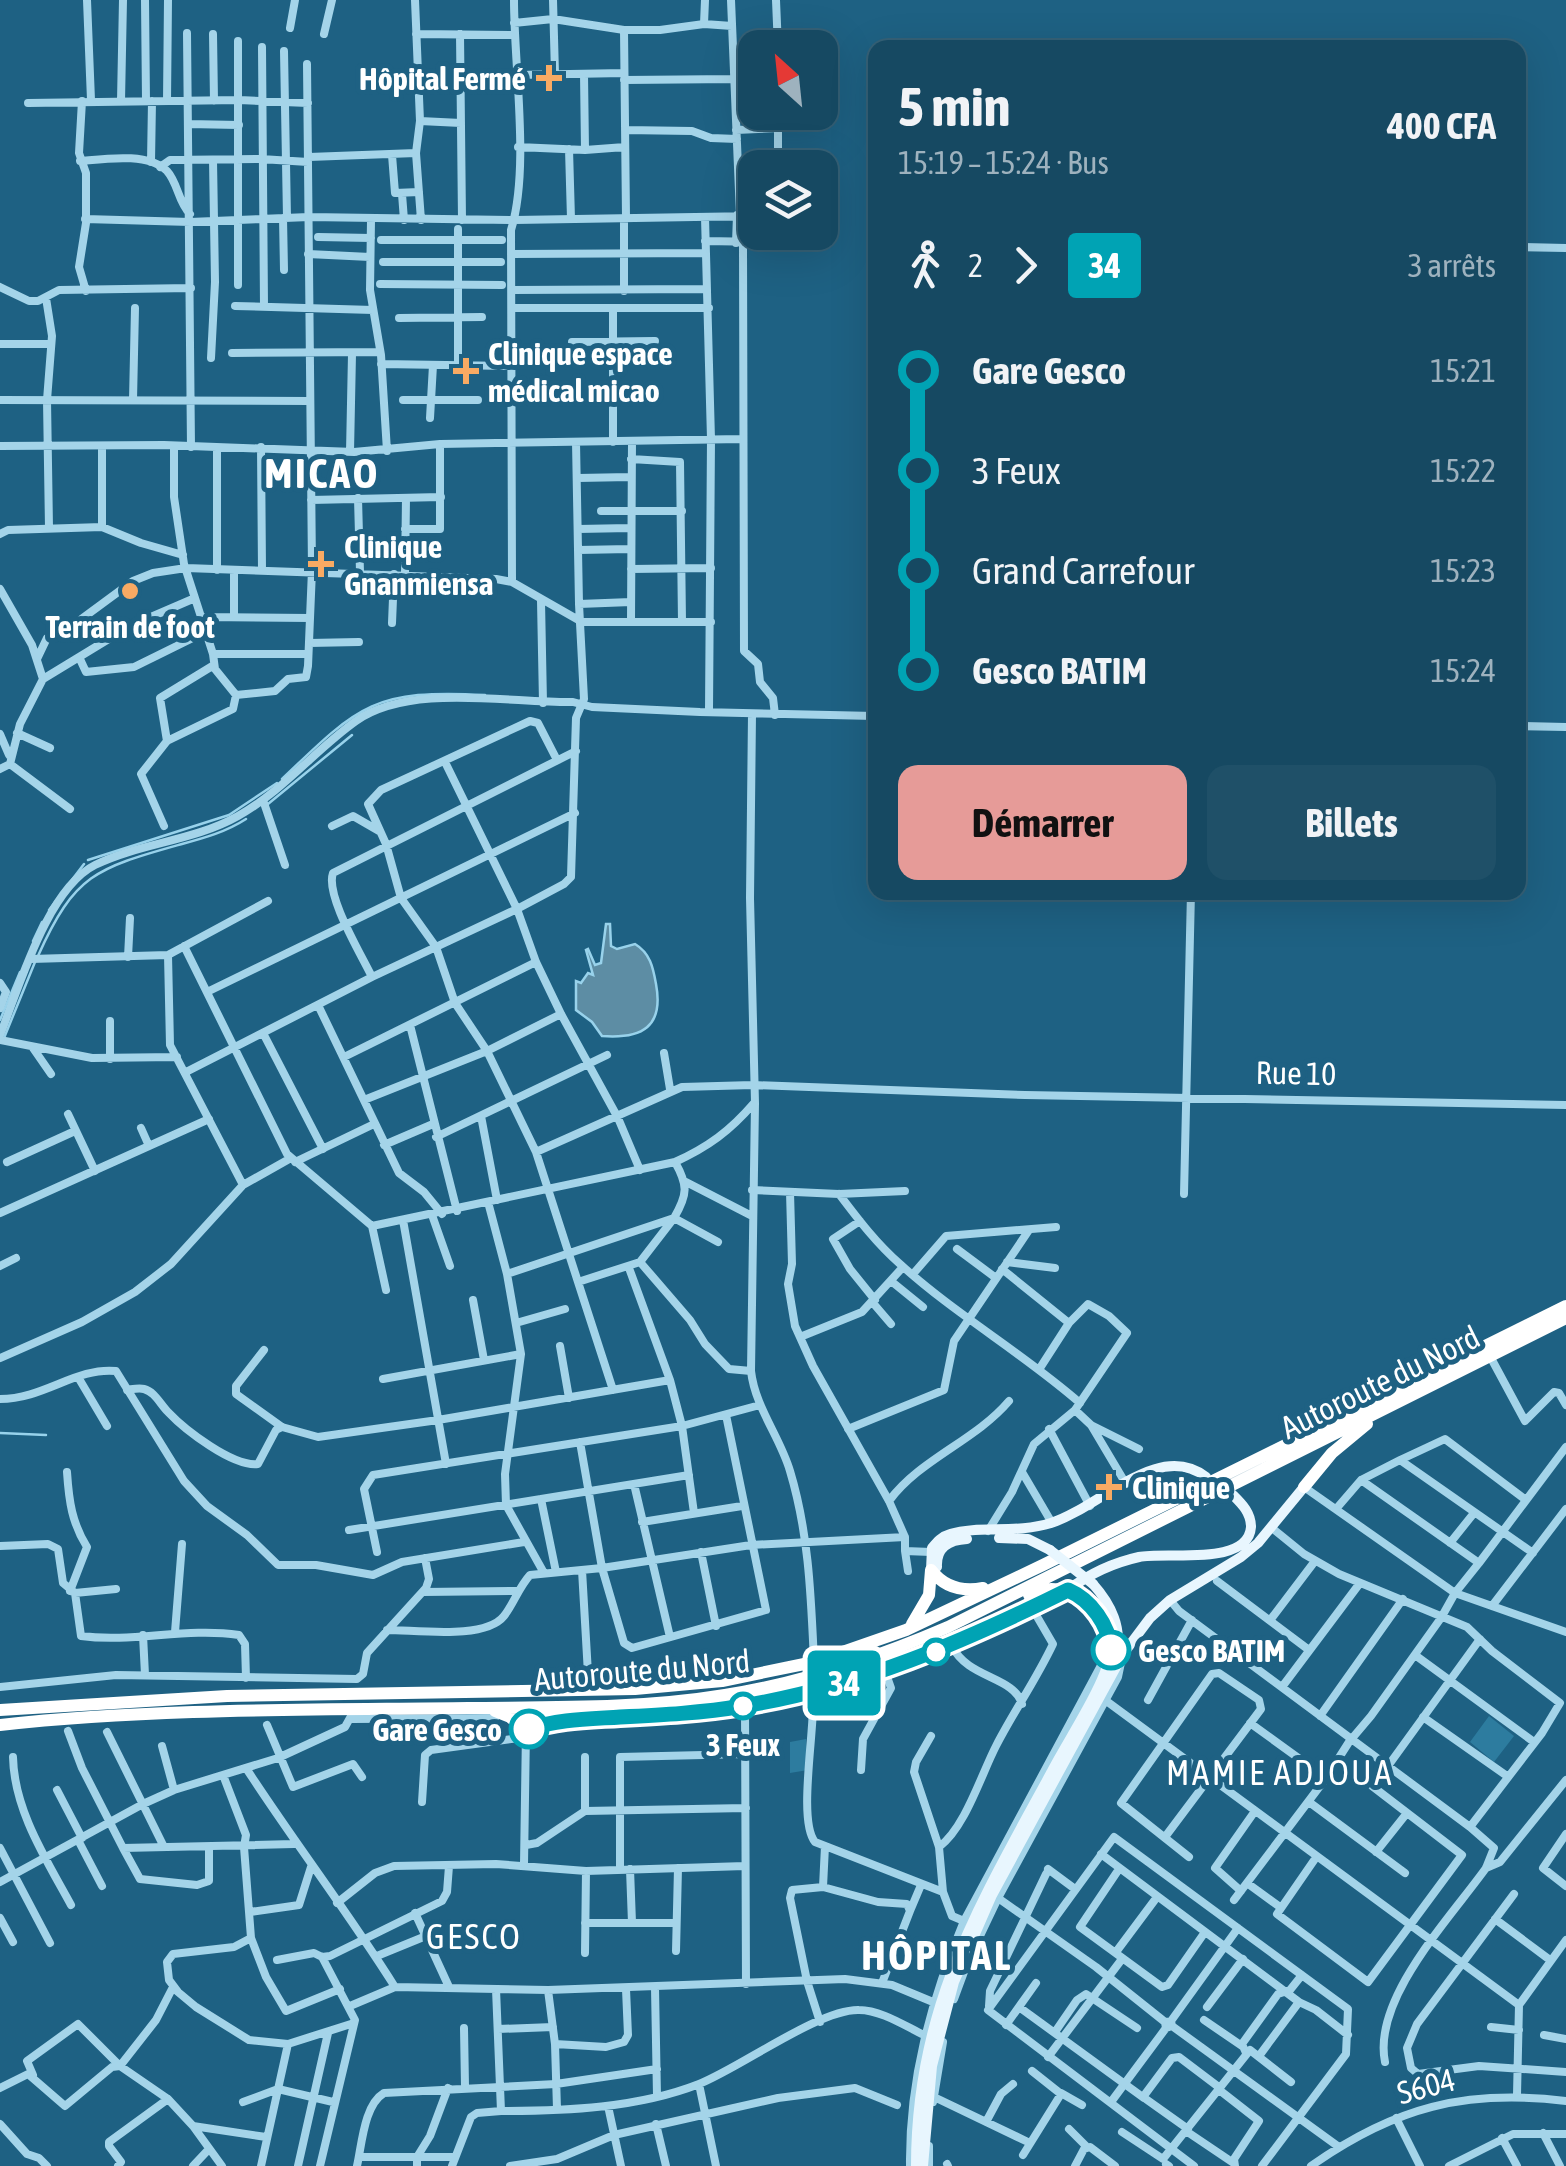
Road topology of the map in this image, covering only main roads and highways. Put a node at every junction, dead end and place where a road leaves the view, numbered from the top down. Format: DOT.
graph roads {
  1 [pos="1566,1306"];
  2 [pos="1566,1318"];
  3 [pos="1393,1405"];
  4 [pos="1206,1477"];
  5 [pos="1304,1487"];
  6 [pos="1232,1494"];
  7 [pos="1206,1554"];
  8 [pos="930,1570"];
  9 [pos="1019,1577"];
  10 [pos="1213,1578"];
  11 [pos="942,1582"];
  12 [pos="1068,1590"];
  13 [pos="948,1627"];
  14 [pos="906,1630"];
  15 [pos="1090,1700"];
  16 [pos="561,1706"];
  17 [pos="483,1708"];
  18 [pos="0,1710"];
  19 [pos="0,1725"];
  20 [pos="919,2166"];
  1 -- 9 [label="highway, Autoroute du Nord"];
  2 -- 3 [label="highway, Autoroute du Nord"];
  3 -- 5 [label="highway"];
  3 -- 13 [label="highway, Autoroute du Nord"];
  4 -- 8 [label="main road"];
  5 -- 10 [label="main road"];
  6 -- 7 [label="main road"];
  7 -- 10 [label="main road"];
  7 -- 12 [label="main road"];
  8 -- 11 [label="highway"];
  8 -- 14 [label="highway"];
  9 -- 11 [label="highway"];
  9 -- 14 [label="highway, Autoroute du Nord"];
  10 -- 20 [label="main road"];
  11 -- 15 [label="main road, bridge"];
  12 -- 13 [label="highway"];
  12 -- 15 [label="main road"];
  13 -- 16 [label="highway, Autoroute du Nord"];
  14 -- 18 [label="highway, Autoroute du Nord"];
  15 -- 20 [label="main road"];
  16 -- 17 [label="highway, Autoroute du Nord"];
  16 -- 17 [label="highway"];
  17 -- 19 [label="highway, Autoroute du Nord"];
}
